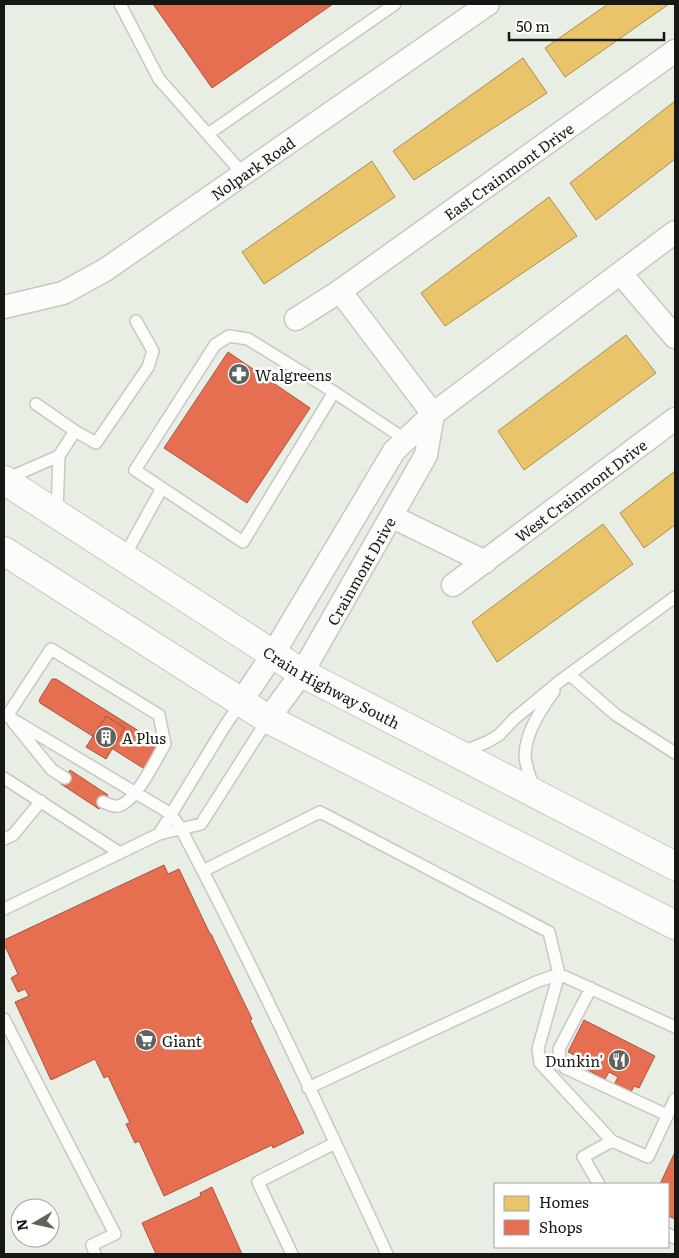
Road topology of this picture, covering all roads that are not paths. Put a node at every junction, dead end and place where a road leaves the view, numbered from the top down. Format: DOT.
graph roads {
  1 [pos="120,4"];
  2 [pos="395,4"];
  3 [pos="488,4"];
  4 [pos="675,51"];
  5 [pos="208,134"];
  6 [pos="243,174"];
  7 [pos="675,232"];
  8 [pos="621,274"];
  9 [pos="340,290"];
  10 [pos="4,307"];
  11 [pos="296,319"];
  12 [pos="136,321"];
  13 [pos="675,337"];
  14 [pos="334,392"];
  15 [pos="36,404"];
  16 [pos="432,414"];
  17 [pos="675,419"];
  18 [pos="75,431"];
  19 [pos="406,440"];
  20 [pos="426,455"];
  21 [pos="59,456"];
  22 [pos="4,480"];
  23 [pos="162,488"];
  24 [pos="57,514"];
  25 [pos="393,517"];
  26 [pos="4,551"];
  27 [pos="124,557"];
  28 [pos="484,562"];
  29 [pos="453,585"];
  30 [pos="675,597"];
  31 [pos="273,654"];
  32 [pos="302,674"];
  33 [pos="565,678"];
  34 [pos="241,702"];
  35 [pos="6,719"];
  36 [pos="268,719"];
  37 [pos="675,752"];
  38 [pos="458,754"];
  39 [pos="4,778"];
  40 [pos="65,778"];
  41 [pos="136,793"];
  42 [pos="535,793"];
  43 [pos="40,801"];
  44 [pos="103,802"];
  45 [pos="171,814"];
  46 [pos="181,829"];
  47 [pos="159,834"];
  48 [pos="4,839"];
  49 [pos="120,853"];
  50 [pos="675,866"];
  51 [pos="203,871"];
  52 [pos="4,909"];
  53 [pos="675,925"];
  54 [pos="560,974"];
  55 [pos="591,988"];
  56 [pos="4,1019"];
  57 [pos="675,1027"];
  58 [pos="308,1088"];
  59 [pos="675,1098"];
  60 [pos="667,1116"];
  61 [pos="612,1141"];
  62 [pos="335,1143"];
  63 [pos="598,1183"];
  64 [pos="95,1254"];
  65 [pos="292,1254"];
  66 [pos="387,1254"];
  1 -- 5 [label="lane"];
  2 -- 5 [label="lane"];
  3 -- 6 [label="street, Nolpark Road"];
  4 -- 9 [label="street, East Crainmont Drive"];
  5 -- 6 [label="lane"];
  6 -- 10 [label="street, Nolpark Road"];
  7 -- 8 [label="street"];
  8 -- 13 [label="street"];
  8 -- 16 [label="street"];
  9 -- 11 [label="street, East Crainmont Drive"];
  9 -- 16 [label="street"];
  12 -- 18 [label="lane"];
  14 -- 19 [label="lane"];
  14 -- 23 [label="lane"];
  14 -- 23 [label="lane"];
  15 -- 18 [label="lane"];
  16 -- 19 [label="street"];
  16 -- 20 [label="street, Crainmont Drive"];
  17 -- 28 [label="street, West Crainmont Drive"];
  18 -- 21 [label="lane"];
  19 -- 20 [label="lane"];
  19 -- 31 [label="street"];
  20 -- 25 [label="street, Crainmont Drive"];
  21 -- 22 [label="lane"];
  21 -- 24 [label="lane"];
  22 -- 24 [label="main road, Crain Highway South"];
  23 -- 27 [label="lane"];
  24 -- 27 [label="main road, Crain Highway South"];
  25 -- 28 [label="street"];
  25 -- 32 [label="street, Crainmont Drive"];
  26 -- 34 [label="main road"];
  27 -- 31 [label="main road, Crain Highway South"];
  28 -- 29 [label="street, West Crainmont Drive"];
  30 -- 33 [label="lane"];
  31 -- 32 [label="main road, Crain Highway South"];
  31 -- 34 [label="street"];
  32 -- 36 [label="street, Crainmont Drive"];
  32 -- 38 [label="main road, Crain Highway South"];
  33 -- 37 [label="lane"];
  33 -- 38 [label="lane"];
  33 -- 42 [label="lane"];
  34 -- 36 [label="main road"];
  34 -- 45 [label="lane"];
  35 -- 40 [label="lane"];
  35 -- 41 [label="lane"];
  35 -- 41 [label="lane"];
  36 -- 46 [label="lane"];
  36 -- 53 [label="main road"];
  38 -- 42 [label="main road, Crain Highway South"];
  39 -- 43 [label="lane"];
  41 -- 44 [label="lane"];
  41 -- 45 [label="lane"];
  42 -- 50 [label="main road, Crain Highway South"];
  43 -- 48 [label="lane"];
  43 -- 49 [label="lane"];
  45 -- 46 [label="lane"];
  45 -- 47 [label="lane"];
  46 -- 47 [label="lane"];
  46 -- 51 [label="lane"];
  47 -- 49 [label="lane"];
  49 -- 52 [label="lane"];
  51 -- 54 [label="lane"];
  51 -- 58 [label="lane"];
  54 -- 55 [label="lane"];
  54 -- 58 [label="lane"];
  54 -- 61 [label="lane"];
  55 -- 57 [label="lane"];
  55 -- 60 [label="lane"];
  56 -- 64 [label="lane"];
  58 -- 62 [label="lane"];
  59 -- 60 [label="lane"];
  60 -- 61 [label="lane"];
  61 -- 63 [label="lane"];
  62 -- 65 [label="lane"];
  62 -- 66 [label="lane"];
}
